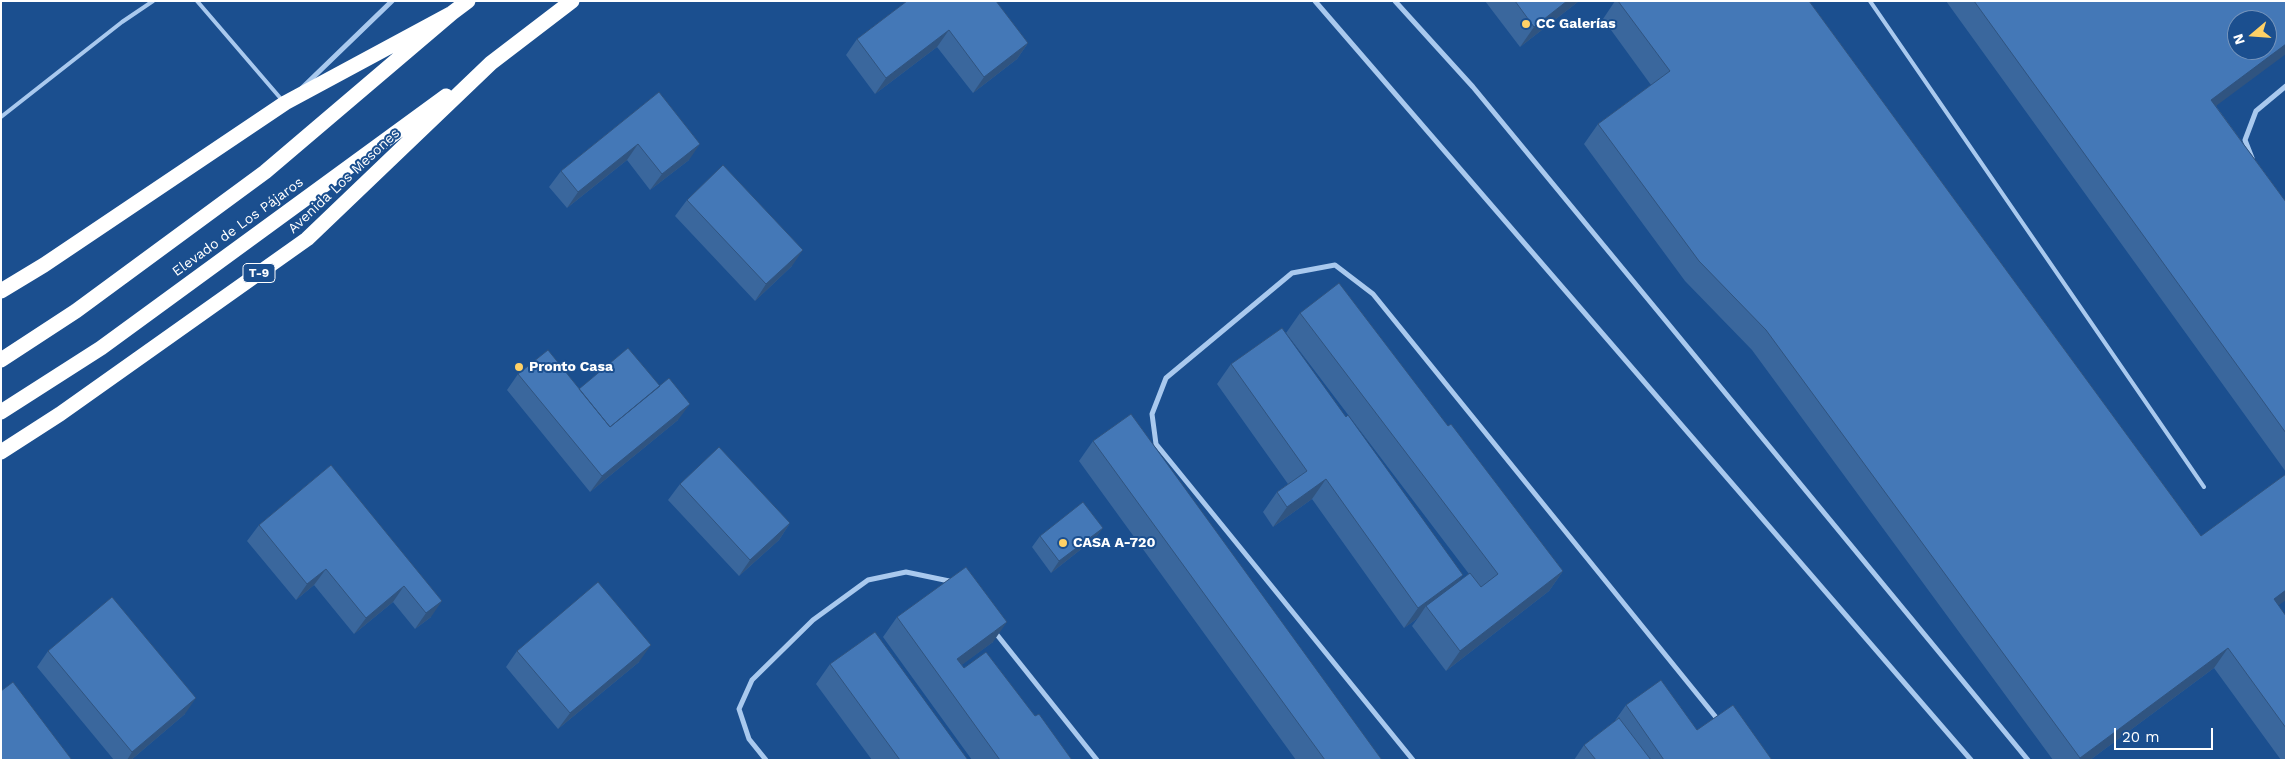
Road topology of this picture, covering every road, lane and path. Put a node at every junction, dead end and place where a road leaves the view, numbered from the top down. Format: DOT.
graph roads {
  1 [pos="153,1"];
  2 [pos="197,1"];
  3 [pos="392,1"];
  4 [pos="468,1"];
  5 [pos="572,1"];
  6 [pos="1315,1"];
  7 [pos="1395,1"];
  8 [pos="1870,1"];
  9 [pos="452,13"];
  10 [pos="491,63"];
  11 [pos="2286,86"];
  12 [pos="285,104"];
  13 [pos="1,117"];
  14 [pos="2253,162"];
  15 [pos="1,291"];
  16 [pos="1,360"];
  17 [pos="1,412"];
  18 [pos="1,452"];
  19 [pos="2204,487"];
  20 [pos="960,589"];
  21 [pos="991,628"];
  22 [pos="1726,729"];
  23 [pos="766,760"];
  24 [pos="1097,760"];
  25 [pos="1413,760"];
  26 [pos="1972,760"];
  27 [pos="2028,760"];
  1 -- 13 [label="lane"];
  2 -- 12 [label="lane"];
  3 -- 12 [label="street"];
  4 -- 9 [label="highway"];
  5 -- 10 [label="highway, Avenida Los Mesones / T-9"];
  6 -- 26 [label="street"];
  7 -- 27 [label="street"];
  8 -- 19 [label="lane"];
  9 -- 12 [label="highway"];
  9 -- 16 [label="highway, Elevado de Los Pájaros"];
  10 -- 17 [label="highway, Elevado de Los Pájaros / T-9"];
  10 -- 18 [label="highway, Avenida Los Mesones / T-9"];
  11 -- 14 [label="street"];
  12 -- 15 [label="highway"];
  20 -- 23 [label="street"];
  21 -- 24 [label="street"];
  22 -- 25 [label="street"];
}
